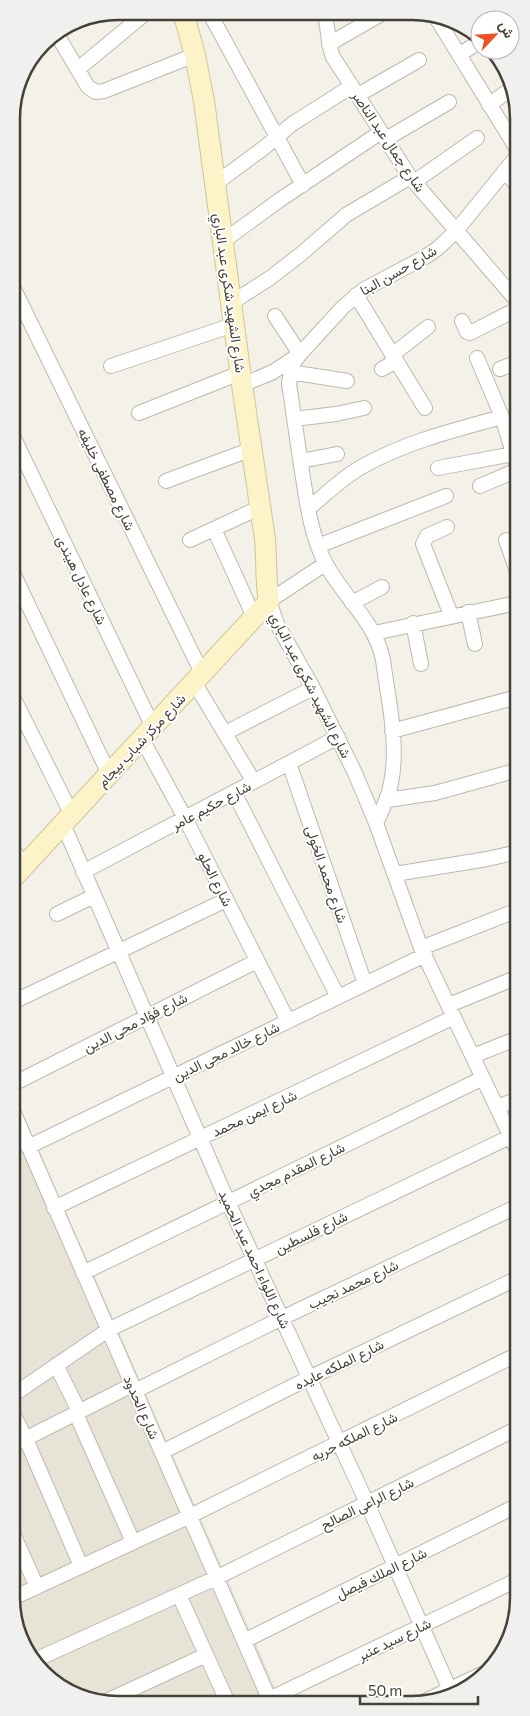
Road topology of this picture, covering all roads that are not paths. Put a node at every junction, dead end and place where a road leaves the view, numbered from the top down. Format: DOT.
graph roads {
  1 [pos="138,20"];
  2 [pos="186,20"];
  3 [pos="213,20"];
  4 [pos="327,20"];
  5 [pos="371,20"];
  6 [pos="440,24"];
  7 [pos="60,39"];
  8 [pos="329,44"];
  9 [pos="470,48"];
  10 [pos="195,55"];
  11 [pos="459,55"];
  12 [pos="419,60"];
  13 [pos="78,69"];
  14 [pos="355,91"];
  15 [pos="506,92"];
  16 [pos="449,102"];
  17 [pos="490,104"];
  18 [pos="276,136"];
  19 [pos="384,136"];
  20 [pos="510,137"];
  21 [pos="477,138"];
  22 [pos="510,164"];
  23 [pos="504,171"];
  24 [pos="510,177"];
  25 [pos="412,180"];
  26 [pos="215,184"];
  27 [pos="302,185"];
  28 [pos="456,231"];
  29 [pos="222,242"];
  30 [pos="510,293"];
  31 [pos="356,295"];
  32 [pos="20,302"];
  33 [pos="230,303"];
  34 [pos="510,312"];
  35 [pos="275,316"];
  36 [pos="462,321"];
  37 [pos="233,325"];
  38 [pos="428,327"];
  39 [pos="300,354"];
  40 [pos="394,358"];
  41 [pos="477,358"];
  42 [pos="510,365"];
  43 [pos="111,366"];
  44 [pos="382,369"];
  45 [pos="500,369"];
  46 [pos="290,372"];
  47 [pos="241,379"];
  48 [pos="347,381"];
  49 [pos="364,408"];
  50 [pos="425,408"];
  51 [pos="139,414"];
  52 [pos="294,419"];
  53 [pos="507,420"];
  54 [pos="510,435"];
  55 [pos="252,449"];
  56 [pos="20,452"];
  57 [pos="337,454"];
  58 [pos="301,461"];
  59 [pos="510,461"];
  60 [pos="438,468"];
  61 [pos="510,473"];
  62 [pos="166,481"];
  63 [pos="480,486"];
  64 [pos="446,496"];
  65 [pos="261,507"];
  66 [pos="308,509"];
  67 [pos="448,527"];
  68 [pos="214,529"];
  69 [pos="190,540"];
  70 [pos="506,540"];
  71 [pos="318,546"];
  72 [pos="510,551"];
  73 [pos="326,564"];
  74 [pos="20,587"];
  75 [pos="382,587"];
  76 [pos="269,601"];
  77 [pos="352,603"];
  78 [pos="510,603"];
  79 [pos="468,612"];
  80 [pos="451,615"];
  81 [pos="254,617"];
  82 [pos="413,623"];
  83 [pos="374,632"];
  84 [pos="475,644"];
  85 [pos="421,664"];
  86 [pos="198,678"];
  87 [pos="313,688"];
  88 [pos="510,699"];
  89 [pos="20,713"];
  90 [pos="392,731"];
  91 [pos="147,733"];
  92 [pos="225,733"];
  93 [pos="338,737"];
  94 [pos="289,763"];
  95 [pos="510,772"];
  96 [pos="109,774"];
  97 [pos="254,782"];
  98 [pos="234,792"];
  99 [pos="387,800"];
  100 [pos="184,818"];
  101 [pos="68,819"];
  102 [pos="376,823"];
  103 [pos="510,854"];
  104 [pos="20,872"];
  105 [pos="84,872"];
  106 [pos="395,874"];
  107 [pos="94,896"];
  108 [pos="226,900"];
  109 [pos="510,913"];
  110 [pos="57,914"];
  111 [pos="423,951"];
  112 [pos="119,953"];
  113 [pos="257,961"];
  114 [pos="510,981"];
  115 [pos="365,984"];
  116 [pos="338,997"];
  117 [pos="20,998"];
  118 [pos="452,1011"];
  119 [pos="147,1016"];
  120 [pos="288,1021"];
  121 [pos="510,1041"];
  122 [pos="473,1056"];
  123 [pos="173,1076"];
  124 [pos="483,1078"];
  125 [pos="20,1080"];
  126 [pos="510,1102"];
  127 [pos="497,1107"];
  128 [pos="20,1128"];
  129 [pos="510,1128"];
  130 [pos="510,1136"];
  131 [pos="200,1138"];
  132 [pos="28,1147"];
  133 [pos="228,1202"];
  134 [pos="54,1208"];
  135 [pos="510,1210"];
  136 [pos="255,1259"];
  137 [pos="82,1273"];
  138 [pos="510,1282"];
  139 [pos="282,1318"];
  140 [pos="108,1330"];
  141 [pos="510,1358"];
  142 [pos="56,1366"];
  143 [pos="309,1378"];
  144 [pos="133,1388"];
  145 [pos="20,1390"];
  146 [pos="77,1413"];
  147 [pos="20,1427"];
  148 [pos="510,1432"];
  149 [pos="26,1439"];
  150 [pos="20,1442"];
  151 [pos="339,1443"];
  152 [pos="162,1452"];
  153 [pos="367,1503"];
  154 [pos="510,1509"];
  155 [pos="190,1516"];
  156 [pos="133,1542"];
  157 [pos="20,1549"];
  158 [pos="82,1566"];
  159 [pos="395,1566"];
  160 [pos="216,1578"];
  161 [pos="510,1583"];
  162 [pos="37,1587"];
  163 [pos="20,1595"];
  164 [pos="179,1595"];
  165 [pos="421,1626"];
  166 [pos="244,1641"];
  167 [pos="206,1654"];
  168 [pos="40,1658"];
  169 [pos="449,1689"];
  170 [pos="117,1696"];
  171 [pos="225,1696"];
  172 [pos="265,1696"];
  173 [pos="279,1696"];
  1 -- 13 [label="street"];
  2 -- 10 [label="main road, شارع الشهيد شكرى عبد الباري"];
  3 -- 18 [label="street"];
  4 -- 8 [label="street, شارع جمال عبد الناصر"];
  5 -- 8 [label="street"];
  6 -- 11 [label="street"];
  7 -- 13 [label="street"];
  8 -- 14 [label="street, شارع جمال عبد الناصر"];
  9 -- 11 [label="street"];
  10 -- 13 [label="street"];
  10 -- 26 [label="main road, شارع الشهيد شكرى عبد الباري"];
  11 -- 17 [label="street"];
  12 -- 14 [label="street"];
  14 -- 18 [label="street"];
  14 -- 19 [label="street, شارع جمال عبد الناصر"];
  15 -- 17 [label="street"];
  16 -- 19 [label="street"];
  17 -- 20 [label="street"];
  18 -- 26 [label="street"];
  18 -- 27 [label="street"];
  19 -- 25 [label="street, شارع جمال عبد الناصر"];
  19 -- 27 [label="street"];
  21 -- 25 [label="street"];
  22 -- 23 [label="street, شارع حسن البنا"];
  23 -- 24 [label="street"];
  23 -- 28 [label="street, شارع حسن البنا"];
  25 -- 28 [label="street, شارع جمال عبد الناصر"];
  25 -- 33 [label="street"];
  26 -- 29 [label="main road, شارع الشهيد شكرى عبد الباري"];
  27 -- 29 [label="street"];
  28 -- 30 [label="street, شارع جمال عبد الناصر"];
  28 -- 31 [label="street, شارع حسن البنا"];
  29 -- 33 [label="main road, شارع الشهيد شكرى عبد الباري"];
  31 -- 39 [label="street, شارع حسن البنا"];
  31 -- 40 [label="street"];
  32 -- 86 [label="street, شارع مصطفى خليفه"];
  33 -- 37 [label="main road, شارع الشهيد شكرى عبد الباري"];
  34 -- 36 [label="street"];
  35 -- 39 [label="street"];
  37 -- 43 [label="street"];
  37 -- 47 [label="main road, شارع الشهيد شكرى عبد الباري"];
  38 -- 40 [label="street"];
  39 -- 46 [label="street"];
  39 -- 47 [label="street, شارع حسن البنا"];
  40 -- 44 [label="street"];
  40 -- 50 [label="street"];
  41 -- 53 [label="street"];
  42 -- 45 [label="street"];
  46 -- 48 [label="street"];
  46 -- 52 [label="street"];
  47 -- 51 [label="street, شارع حسن البنا"];
  47 -- 55 [label="main road, شارع الشهيد شكرى عبد الباري"];
  49 -- 52 [label="street"];
  52 -- 58 [label="street"];
  53 -- 54 [label="street"];
  53 -- 66 [label="street"];
  55 -- 62 [label="street"];
  55 -- 65 [label="main road, شارع الشهيد شكرى عبد الباري"];
  56 -- 91 [label="street, شارع عادل هيندى"];
  57 -- 58 [label="street"];
  58 -- 66 [label="street"];
  59 -- 60 [label="street"];
  61 -- 63 [label="street"];
  64 -- 71 [label="street"];
  65 -- 68 [label="street"];
  65 -- 76 [label="main road, شارع الشهيد شكرى عبد الباري"];
  66 -- 71 [label="street"];
  67 -- 80 [label="street"];
  68 -- 69 [label="street"];
  68 -- 81 [label="street"];
  70 -- 72 [label="street"];
  71 -- 73 [label="street"];
  73 -- 76 [label="street"];
  73 -- 77 [label="street"];
  74 -- 96 [label="street"];
  75 -- 77 [label="street"];
  76 -- 81 [label="main road, شارع مركز شباب بيجام"];
  76 -- 87 [label="street, شارع الشهيد شكرى عبد الباري"];
  77 -- 83 [label="street"];
  78 -- 79 [label="street"];
  79 -- 80 [label="street"];
  79 -- 84 [label="street"];
  80 -- 82 [label="street"];
  81 -- 86 [label="main road, شارع مركز شباب بيجام"];
  82 -- 83 [label="street"];
  82 -- 85 [label="street"];
  83 -- 90 [label="street"];
  86 -- 91 [label="main road, شارع مركز شباب بيجام"];
  86 -- 92 [label="street, شارع مصطفى خليفه"];
  87 -- 92 [label="street"];
  87 -- 93 [label="street, شارع الشهيد شكرى عبد الباري"];
  88 -- 90 [label="street"];
  89 -- 101 [label="street, شارع اللواء احمد عبد الحميد"];
  90 -- 99 [label="street"];
  91 -- 96 [label="main road, شارع مركز شباب بيجام"];
  91 -- 100 [label="street, شارع الحلو"];
  92 -- 97 [label="street, شارع مصطفى خليفه"];
  93 -- 94 [label="street, شارع حكيم عامر"];
  93 -- 102 [label="street, شارع الشهيد شكرى عبد الباري"];
  94 -- 97 [label="street, شارع حكيم عامر"];
  94 -- 115 [label="street, شارع محمد الخولى"];
  95 -- 99 [label="street"];
  96 -- 101 [label="main road, شارع مركز شباب بيجام"];
  97 -- 98 [label="street, شارع حكيم عامر"];
  98 -- 100 [label="street, شارع حكيم عامر"];
  98 -- 116 [label="street"];
  99 -- 102 [label="street"];
  100 -- 105 [label="street, شارع حكيم عامر"];
  100 -- 108 [label="street, شارع الحلو"];
  101 -- 104 [label="main road, شارع مركز شباب بيجام"];
  101 -- 105 [label="street, شارع اللواء احمد عبد الحميد"];
  102 -- 106 [label="street, شارع الشهيد شكرى عبد الباري"];
  103 -- 106 [label="street"];
  105 -- 107 [label="street, شارع اللواء احمد عبد الحميد"];
  106 -- 111 [label="street, شارع الشهيد شكرى عبد الباري"];
  107 -- 110 [label="street"];
  107 -- 112 [label="street, شارع اللواء احمد عبد الحميد"];
  108 -- 112 [label="street"];
  108 -- 113 [label="street, شارع الحلو"];
  109 -- 111 [label="street, شارع خالد محى الدين"];
  111 -- 115 [label="street, شارع خالد محى الدين"];
  111 -- 118 [label="street, شارع الشهيد شكرى عبد الباري"];
  112 -- 117 [label="street"];
  112 -- 119 [label="street, شارع اللواء احمد عبد الحميد"];
  113 -- 119 [label="street, شارع فؤاد محى الدين"];
  113 -- 120 [label="street, شارع الحلو"];
  114 -- 118 [label="street, شارع ايمن محمد"];
  115 -- 116 [label="street, شارع خالد محى الدين"];
  116 -- 120 [label="street, شارع خالد محى الدين"];
  118 -- 122 [label="street, شارع الشهيد شكرى عبد الباري"];
  118 -- 131 [label="street, شارع ايمن محمد"];
  119 -- 123 [label="street, شارع اللواء احمد عبد الحميد"];
  119 -- 125 [label="street, شارع فؤاد محى الدين"];
  120 -- 123 [label="street, شارع خالد محى الدين"];
  121 -- 122 [label="street"];
  122 -- 124 [label="street, شارع الشهيد شكرى عبد الباري"];
  123 -- 131 [label="street, شارع اللواء احمد عبد الحميد"];
  123 -- 132 [label="street, شارع خالد محى الدين"];
  124 -- 127 [label="street, شارع الشهيد شكرى عبد الباري"];
  124 -- 133 [label="street, شارع المقدم مجدي"];
  126 -- 127 [label="street"];
  127 -- 129 [label="street, شارع الشهيد شكرى عبد الباري"];
  128 -- 132 [label="street, شارع الحدود"];
  130 -- 136 [label="street, شارع فلسطين"];
  131 -- 133 [label="street, شارع اللواء احمد عبد الحميد"];
  131 -- 134 [label="street, شارع ايمن محمد"];
  132 -- 134 [label="street, شارع الحدود"];
  133 -- 136 [label="street, شارع اللواء احمد عبد الحميد"];
  133 -- 137 [label="street, شارع المقدم مجدي"];
  134 -- 137 [label="street, شارع الحدود"];
  135 -- 139 [label="street, شارع محمد نجيب"];
  136 -- 139 [label="street, شارع اللواء احمد عبد الحميد"];
  136 -- 140 [label="street, شارع فلسطين"];
  137 -- 140 [label="street, شارع الحدود"];
  138 -- 143 [label="street, شارع الملكه عايده"];
  139 -- 143 [label="street, شارع اللواء احمد عبد الحميد"];
  139 -- 144 [label="street, شارع محمد نجيب"];
  140 -- 142 [label="street, شارع فلسطين"];
  140 -- 144 [label="street, شارع الحدود"];
  141 -- 151 [label="street, شارع الملكه حريه"];
  142 -- 145 [label="street, شارع فلسطين"];
  142 -- 146 [label="street"];
  143 -- 151 [label="street, شارع اللواء احمد عبد الحميد"];
  143 -- 152 [label="street, شارع الملكه عايده"];
  144 -- 146 [label="street, شارع محمد نجيب"];
  144 -- 152 [label="street, شارع الحدود"];
  146 -- 149 [label="street, شارع محمد نجيب"];
  146 -- 156 [label="street"];
  147 -- 149 [label="street"];
  148 -- 153 [label="street, شارع الراعى الصالح"];
  149 -- 150 [label="street, شارع محمد نجيب"];
  149 -- 158 [label="street"];
  151 -- 153 [label="street, شارع اللواء احمد عبد الحميد"];
  151 -- 155 [label="street, شارع الملكه حريه"];
  152 -- 155 [label="street, شارع الحدود"];
  153 -- 159 [label="street, شارع اللواء احمد عبد الحميد"];
  153 -- 160 [label="street, شارع الراعى الصالح"];
  154 -- 159 [label="street, شارع الملك فيصل"];
  155 -- 156 [label="street, شارع الملكه حريه"];
  155 -- 160 [label="street, شارع الحدود"];
  156 -- 158 [label="street, شارع الملكه حريه"];
  157 -- 162 [label="street"];
  158 -- 162 [label="street, شارع الملكه حريه"];
  159 -- 165 [label="street, شارع اللواء احمد عبد الحميد"];
  159 -- 166 [label="street, شارع الملك فيصل"];
  160 -- 164 [label="street, شارع الراعى الصالح"];
  160 -- 166 [label="street, شارع الحدود"];
  161 -- 165 [label="street, شارع سيد عنبر"];
  162 -- 163 [label="street, شارع الملكه حريه"];
  164 -- 167 [label="street"];
  164 -- 168 [label="street, شارع الراعى الصالح"];
  165 -- 169 [label="street, شارع اللواء احمد عبد الحميد"];
  165 -- 173 [label="street, شارع سيد عنبر"];
  166 -- 172 [label="street, شارع الحدود"];
  167 -- 170 [label="street"];
  167 -- 171 [label="street"];
}
